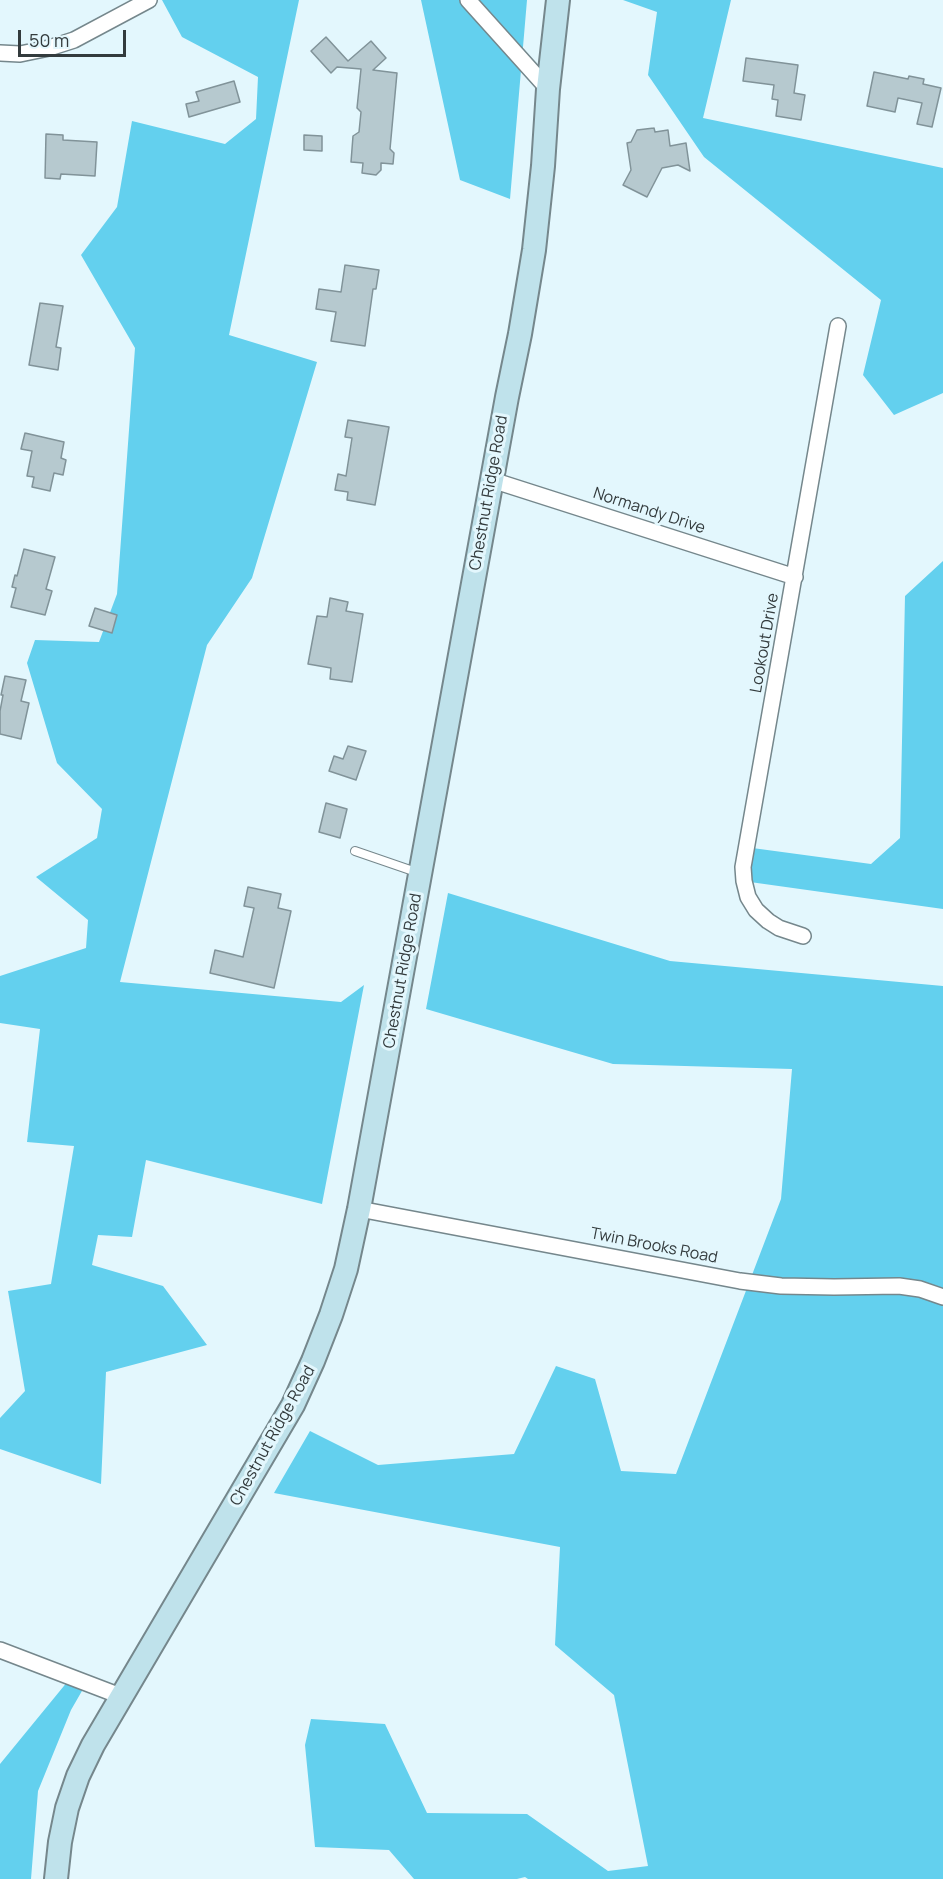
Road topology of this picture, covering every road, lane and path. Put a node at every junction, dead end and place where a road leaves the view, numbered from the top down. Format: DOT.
graph roads {
  1 [pos="149,0"];
  2 [pos="468,0"];
  3 [pos="558,0"];
  4 [pos="0,53"];
  5 [pos="548,89"];
  6 [pos="838,326"];
  7 [pos="492,480"];
  8 [pos="795,577"];
  9 [pos="356,851"];
  10 [pos="420,873"];
  11 [pos="803,936"];
  12 [pos="359,1209"];
  13 [pos="943,1297"];
  14 [pos="0,1650"];
  15 [pos="123,1697"];
  16 [pos="56,1879"];
  1 -- 4 [label="street"];
  2 -- 5 [label="street"];
  3 -- 5 [label="main road, Chestnut Ridge Road"];
  5 -- 7 [label="main road, Chestnut Ridge Road"];
  6 -- 8 [label="street, Lookout Drive"];
  7 -- 8 [label="street, Normandy Drive"];
  7 -- 10 [label="main road, Chestnut Ridge Road"];
  8 -- 11 [label="street, Lookout Drive"];
  9 -- 10 [label="lane"];
  10 -- 12 [label="main road, Chestnut Ridge Road"];
  12 -- 13 [label="street, Twin Brooks Road"];
  12 -- 15 [label="main road, Chestnut Ridge Road"];
  14 -- 15 [label="street"];
  15 -- 16 [label="main road, Chestnut Ridge Road"];
}
